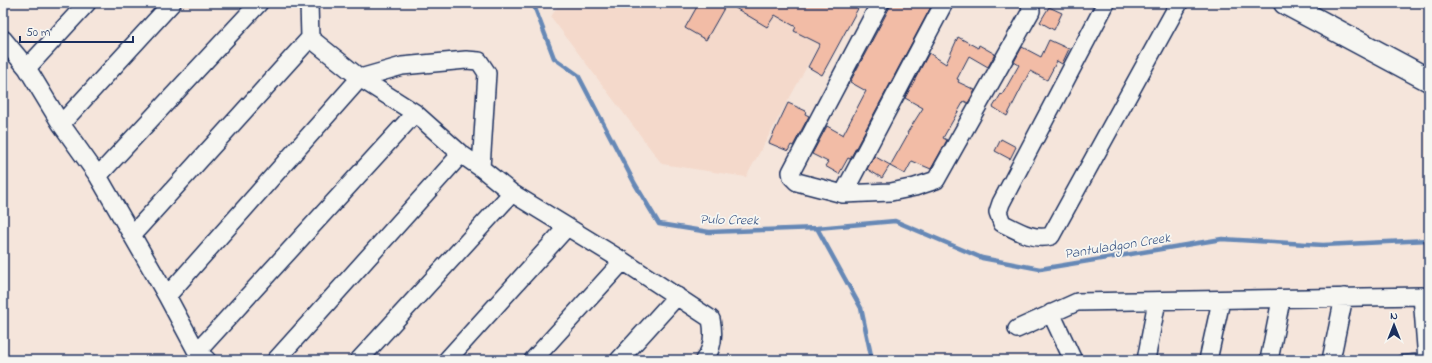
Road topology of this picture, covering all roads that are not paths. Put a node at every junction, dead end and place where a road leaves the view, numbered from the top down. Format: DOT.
graph roads {
  1 [pos="87,3"];
  2 [pos="172,3"];
  3 [pos="259,3"];
  4 [pos="309,3"];
  5 [pos="880,3"];
  6 [pos="944,3"];
  7 [pos="1030,3"];
  8 [pos="1106,3"];
  9 [pos="1179,3"];
  10 [pos="1285,3"];
  11 [pos="310,38"];
  12 [pos="3,39"];
  13 [pos="27,68"];
  14 [pos="360,78"];
  15 [pos="1429,80"];
  16 [pos="415,113"];
  17 [pos="61,124"];
  18 [pos="461,154"];
  19 [pos="481,168"];
  20 [pos="98,176"];
  21 [pos="512,193"];
  22 [pos="843,194"];
  23 [pos="567,227"];
  24 [pos="132,235"];
  25 [pos="623,261"];
  26 [pos="167,296"];
  27 [pos="677,296"];
  28 [pos="1344,297"];
  29 [pos="1281,300"];
  30 [pos="1157,301"];
  31 [pos="1221,301"];
  32 [pos="1051,313"];
  33 [pos="1016,329"];
  34 [pos="202,356"];
  35 [pos="1427,359"];
  36 [pos="276,360"];
  37 [pos="358,360"];
  38 [pos="447,360"];
  39 [pos="533,360"];
  40 [pos="620,360"];
  41 [pos="704,360"];
  42 [pos="1073,360"];
  43 [pos="1146,360"];
  44 [pos="1208,360"];
  45 [pos="1269,360"];
  46 [pos="1331,360"];
  47 [pos="1401,360"];
  1 -- 13 [label="street"];
  2 -- 17 [label="street"];
  3 -- 20 [label="street"];
  4 -- 11 [label="street"];
  5 -- 22 [label="street"];
  6 -- 22 [label="street"];
  7 -- 22 [label="street"];
  8 -- 9 [label="street"];
  10 -- 15 [label="street"];
  11 -- 14 [label="street"];
  11 -- 24 [label="street"];
  12 -- 13 [label="street"];
  13 -- 17 [label="street"];
  14 -- 16 [label="street"];
  14 -- 19 [label="street"];
  14 -- 26 [label="street"];
  16 -- 18 [label="street"];
  16 -- 34 [label="street"];
  17 -- 20 [label="street"];
  18 -- 19 [label="street"];
  18 -- 36 [label="street"];
  19 -- 21 [label="street"];
  20 -- 24 [label="street"];
  21 -- 23 [label="street"];
  21 -- 37 [label="street"];
  23 -- 25 [label="street"];
  23 -- 38 [label="street"];
  24 -- 26 [label="street"];
  25 -- 27 [label="street"];
  25 -- 39 [label="street"];
  26 -- 34 [label="street"];
  27 -- 40 [label="street"];
  27 -- 41 [label="street"];
  28 -- 29 [label="street"];
  28 -- 35 [label="street"];
  28 -- 46 [label="street"];
  29 -- 31 [label="street"];
  29 -- 45 [label="street"];
  30 -- 31 [label="street"];
  30 -- 32 [label="street"];
  30 -- 43 [label="street"];
  31 -- 44 [label="street"];
  32 -- 33 [label="street"];
  32 -- 42 [label="street"];
  35 -- 47 [label="lane"];
}
